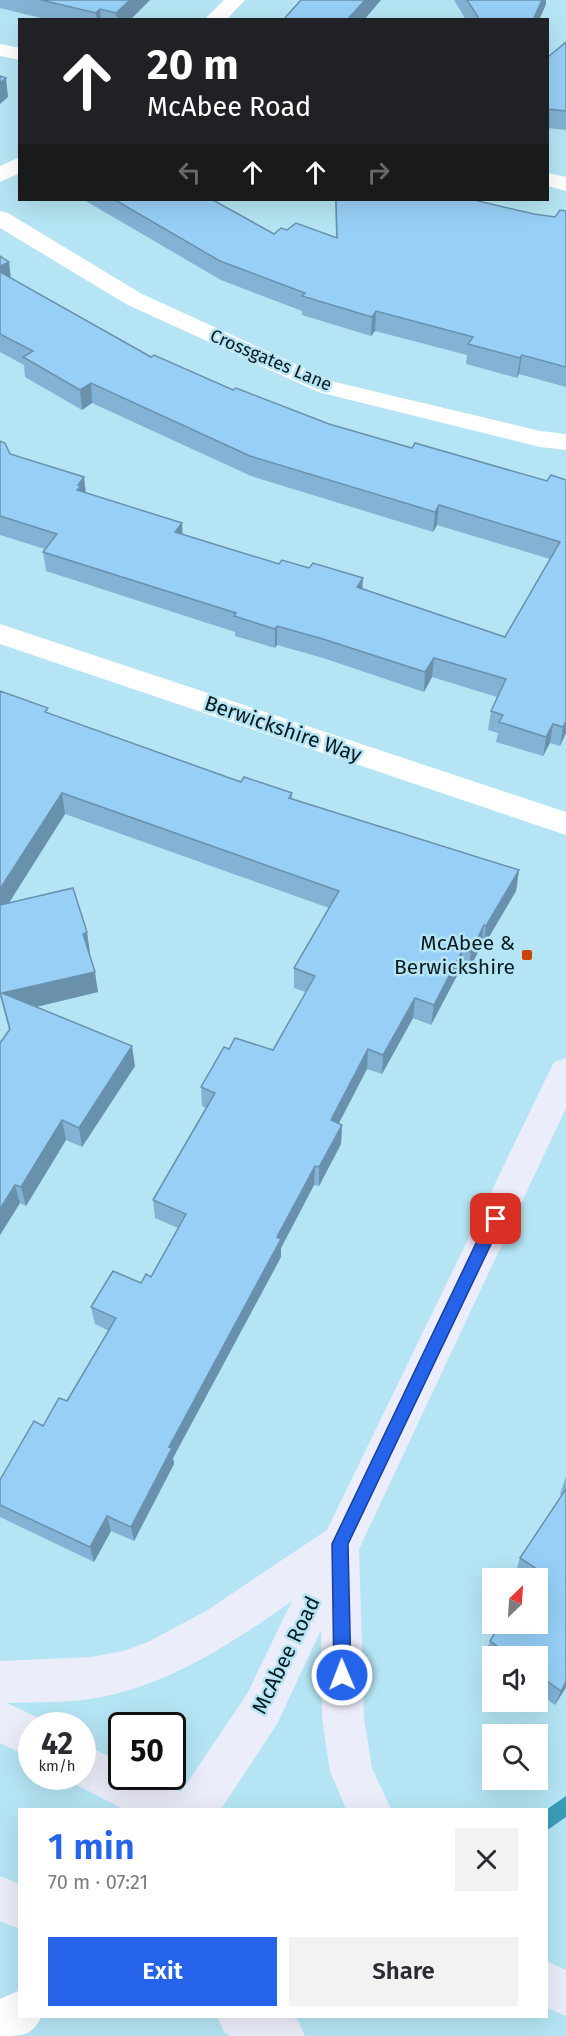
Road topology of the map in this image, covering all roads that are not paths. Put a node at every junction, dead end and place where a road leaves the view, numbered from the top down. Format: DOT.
graph roads {
  1 [pos="236,0"];
  2 [pos="216,18"];
  3 [pos="0,50"];
  4 [pos="18,54"];
  5 [pos="18,164"];
  6 [pos="0,175"];
  7 [pos="549,180"];
  8 [pos="566,184"];
  9 [pos="0,218"];
  10 [pos="566,442"];
  11 [pos="0,634"];
  12 [pos="566,824"];
  13 [pos="566,1072"];
  14 [pos="340,1544"];
  15 [pos="0,1682"];
  16 [pos="0,1721"];
  17 [pos="18,1730"];
  18 [pos="96,1772"];
  19 [pos="166,1808"];
  20 [pos="196,1808"];
  21 [pos="369,1808"];
  22 [pos="0,1898"];
  23 [pos="18,1906"];
  24 [pos="548,1985"];
  25 [pos="566,1993"];
  26 [pos="18,2014"];
  27 [pos="244,2018"];
  28 [pos="0,2028"];
  29 [pos="282,2036"];
  1 -- 2 [label="street"];
  3 -- 4 [label="street"];
  5 -- 6 [label="street"];
  7 -- 8 [label="street"];
  9 -- 10 [label="street, Crossgates Lane"];
  11 -- 12 [label="street, Berwickshire Way"];
  13 -- 14 [label="street, McAbee Road"];
  14 -- 15 [label="street"];
  14 -- 20 [label="street, McAbee Road"];
  14 -- 21 [label="street"];
  16 -- 17 [label="street"];
  18 -- 19 [label="street"];
  22 -- 23 [label="street"];
  24 -- 25 [label="street"];
  26 -- 28 [label="street"];
  27 -- 29 [label="street"];
}
